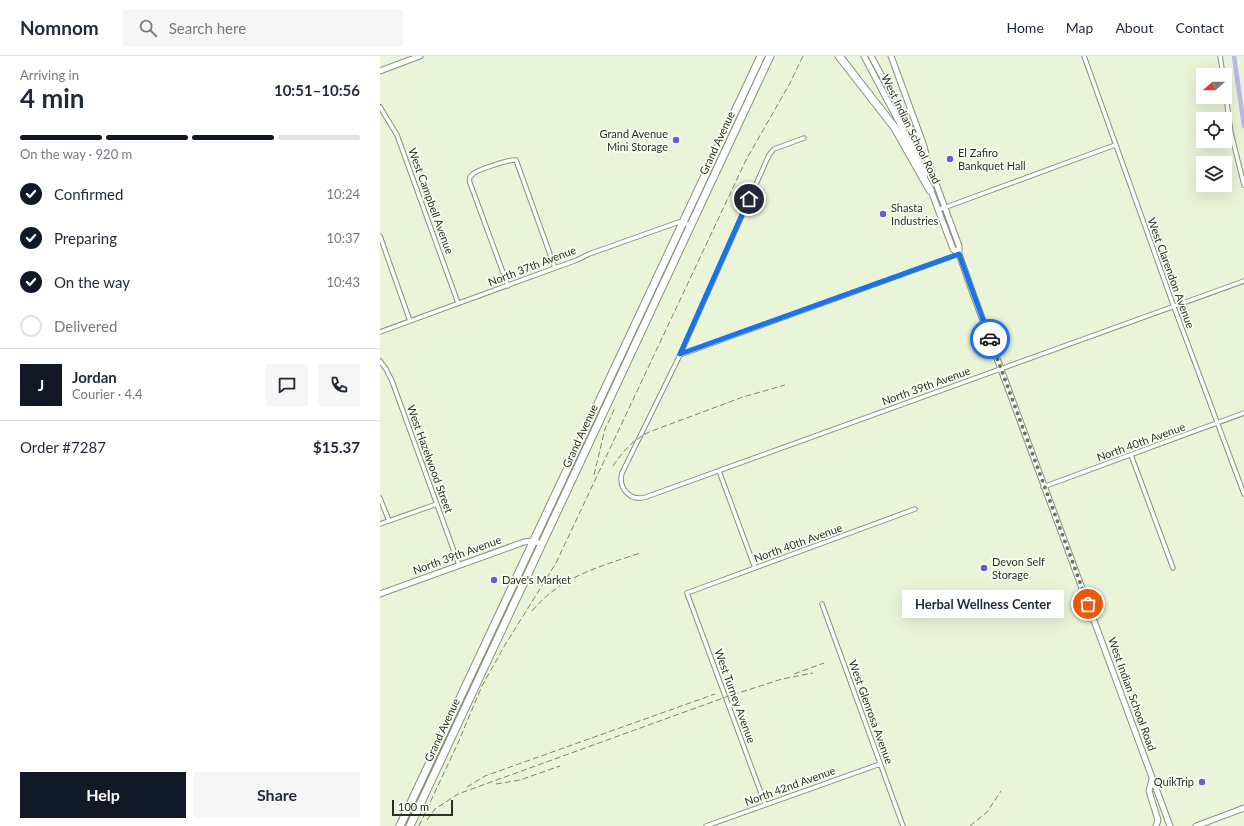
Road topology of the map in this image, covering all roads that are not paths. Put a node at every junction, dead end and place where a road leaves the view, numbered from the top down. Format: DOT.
graph roads {
  1 [pos="420,56"];
  2 [pos="756,56"];
  3 [pos="761,56"];
  4 [pos="770,56"];
  5 [pos="839,56"];
  6 [pos="864,56"];
  7 [pos="871,56"];
  8 [pos="891,56"];
  9 [pos="1084,56"];
  10 [pos="1220,56"];
  11 [pos="1222,68"];
  12 [pos="380,71"];
  13 [pos="750,78"];
  14 [pos="738,103"];
  15 [pos="1227,104"];
  16 [pos="380,107"];
  17 [pos="744,112"];
  18 [pos="804,138"];
  19 [pos="1115,145"];
  20 [pos="927,159"];
  21 [pos="1244,184"];
  22 [pos="930,190"];
  23 [pos="945,207"];
  24 [pos="938,210"];
  25 [pos="683,222"];
  26 [pos="691,225"];
  27 [pos="380,236"];
  28 [pos="959,254"];
  29 [pos="555,268"];
  30 [pos="1244,281"];
  31 [pos="508,286"];
  32 [pos="458,303"];
  33 [pos="1174,307"];
  34 [pos="410,321"];
  35 [pos="380,332"];
  36 [pos="680,354"];
  37 [pos="380,361"];
  38 [pos="1000,369"];
  39 [pos="610,378"];
  40 [pos="617,382"];
  41 [pos="1244,413"];
  42 [pos="1217,423"];
  43 [pos="1131,455"];
  44 [pos="719,471"];
  45 [pos="1043,486"];
  46 [pos="1244,494"];
  47 [pos="380,498"];
  48 [pos="437,504"];
  49 [pos="915,510"];
  50 [pos="389,521"];
  51 [pos="380,524"];
  52 [pos="533,541"];
  53 [pos="542,544"];
  54 [pos="458,565"];
  55 [pos="755,568"];
  56 [pos="1173,568"];
  57 [pos="380,594"];
  58 [pos="687,594"];
  59 [pos="822,604"];
  60 [pos="880,764"];
  61 [pos="1152,779"];
  62 [pos="765,804"];
  63 [pos="1244,808"];
  64 [pos="400,826"];
  65 [pos="410,826"];
  66 [pos="706,826"];
  67 [pos="903,826"];
  68 [pos="1156,826"];
  69 [pos="1170,826"];
  70 [pos="1196,826"];
  1 -- 12 [label="main road"];
  2 -- 13 [label="highway"];
  3 -- 13 [label="highway, Grand Avenue"];
  4 -- 17 [label="highway, Grand Avenue"];
  5 -- 22 [label="highway"];
  6 -- 22 [label="main road, West Indian School Road"];
  7 -- 20 [label="main road, West Indian School Road"];
  8 -- 20 [label="main road"];
  9 -- 19 [label="street, West Clarendon Avenue"];
  10 -- 11 [label="street"];
  13 -- 14 [label="highway, Grand Avenue"];
  14 -- 17 [label="highway"];
  14 -- 25 [label="highway, Grand Avenue"];
  15 -- 21 [label="street"];
  16 -- 32 [label="street, West Campbell Avenue"];
  17 -- 26 [label="highway, Grand Avenue"];
  18 -- 36 [label="street"];
  19 -- 23 [label="street"];
  19 -- 33 [label="street, West Clarendon Avenue"];
  20 -- 23 [label="main road, West Indian School Road"];
  22 -- 24 [label="main road, West Indian School Road"];
  23 -- 24 [label="street"];
  23 -- 28 [label="main road, West Indian School Road"];
  24 -- 28 [label="main road, West Indian School Road"];
  25 -- 26 [label="street"];
  25 -- 29 [label="street, North 37th Avenue"];
  25 -- 39 [label="highway, Grand Avenue"];
  26 -- 40 [label="highway, Grand Avenue"];
  27 -- 34 [label="street"];
  28 -- 36 [label="street"];
  28 -- 38 [label="main road, West Indian School Road"];
  29 -- 31 [label="street, North 37th Avenue"];
  29 -- 31 [label="street"];
  30 -- 33 [label="street, North 39th Avenue"];
  31 -- 32 [label="street, North 37th Avenue"];
  32 -- 34 [label="street, North 37th Avenue"];
  33 -- 38 [label="street, North 39th Avenue"];
  33 -- 42 [label="street, West Clarendon Avenue"];
  34 -- 35 [label="street, North 37th Avenue"];
  36 -- 44 [label="street, North 39th Avenue"];
  37 -- 48 [label="street, West Hazelwood Street"];
  38 -- 44 [label="street, North 39th Avenue"];
  38 -- 45 [label="main road, West Indian School Road"];
  39 -- 40 [label="highway"];
  39 -- 52 [label="highway, Grand Avenue"];
  40 -- 53 [label="highway, Grand Avenue"];
  41 -- 42 [label="street, North 40th Avenue"];
  42 -- 43 [label="street, North 40th Avenue"];
  42 -- 46 [label="street, West Clarendon Avenue"];
  43 -- 45 [label="street, North 40th Avenue"];
  43 -- 56 [label="street"];
  44 -- 55 [label="street"];
  45 -- 61 [label="main road, West Indian School Road"];
  47 -- 50 [label="street"];
  48 -- 50 [label="street"];
  48 -- 54 [label="street, West Hazelwood Street"];
  49 -- 55 [label="street, North 40th Avenue"];
  50 -- 51 [label="street"];
  52 -- 53 [label="main road"];
  52 -- 54 [label="main road, North 39th Avenue"];
  52 -- 64 [label="highway, Grand Avenue"];
  53 -- 65 [label="highway, Grand Avenue"];
  54 -- 57 [label="main road, North 39th Avenue"];
  55 -- 58 [label="street, North 40th Avenue"];
  58 -- 62 [label="street, West Turney Avenue"];
  59 -- 60 [label="street, West Glenrosa Avenue"];
  60 -- 62 [label="street, North 42nd Avenue"];
  60 -- 67 [label="street, West Glenrosa Avenue"];
  61 -- 68 [label="main road"];
  61 -- 69 [label="main road, West Indian School Road"];
  62 -- 66 [label="street, North 42nd Avenue"];
  63 -- 70 [label="main road"];
}
